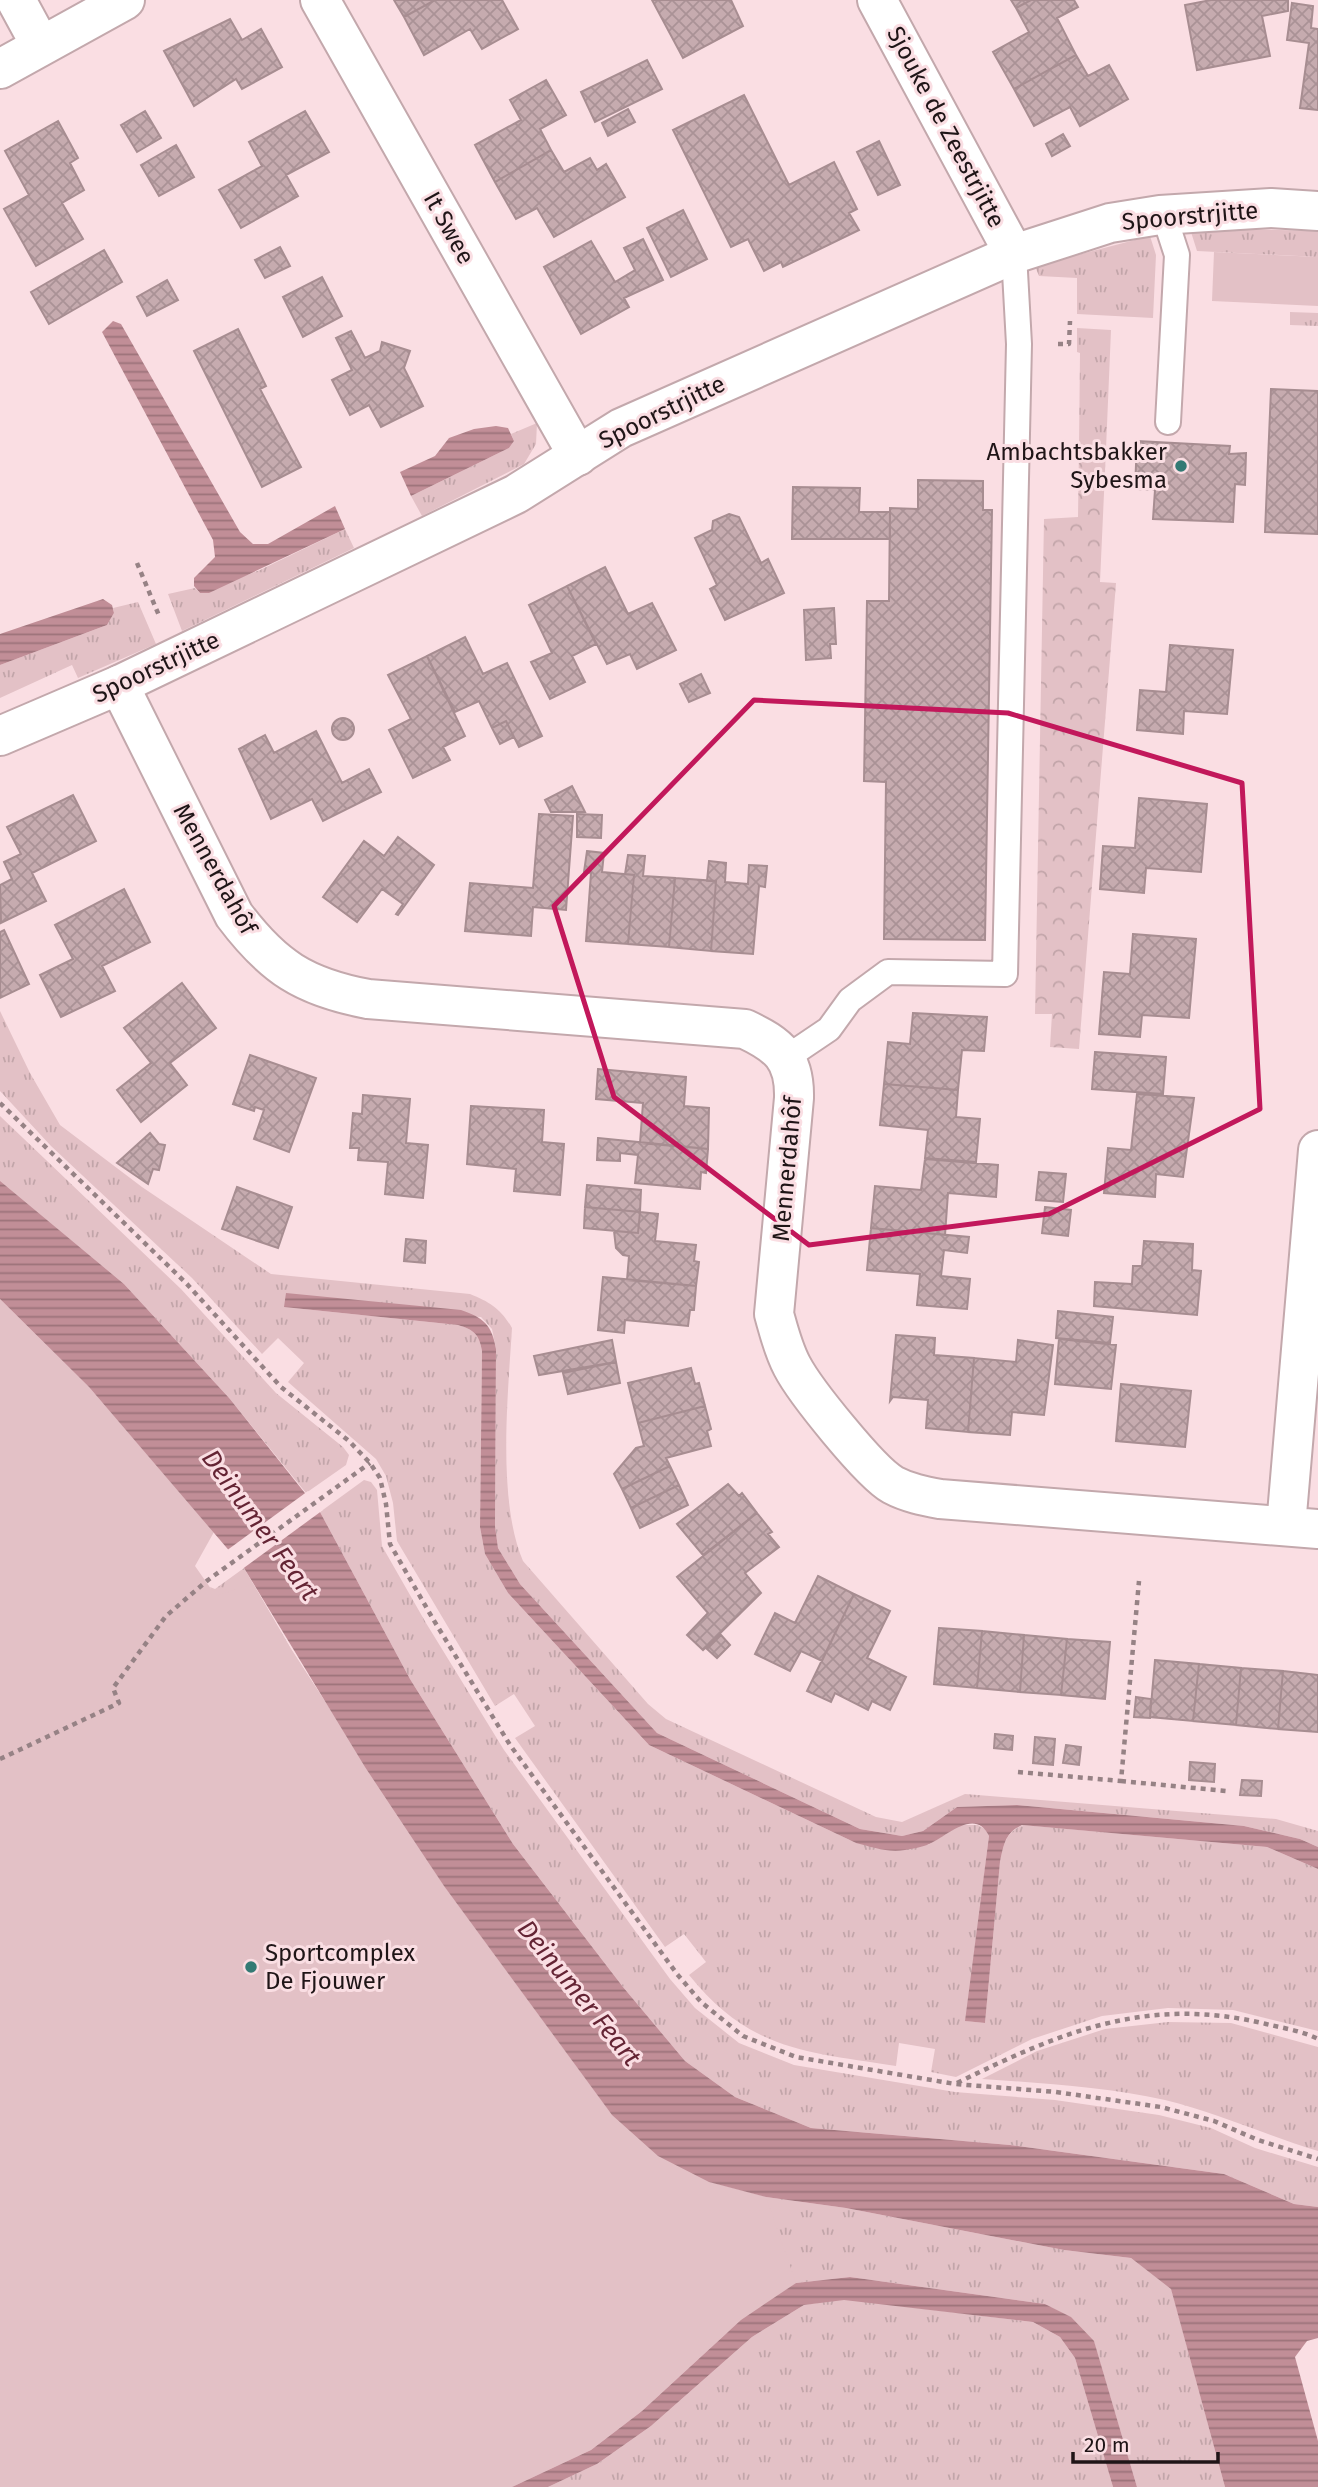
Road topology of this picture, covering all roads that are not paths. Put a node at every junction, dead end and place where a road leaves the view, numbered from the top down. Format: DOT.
graph roads {
  1 [pos="16,0"];
  2 [pos="125,0"];
  3 [pos="320,0"];
  4 [pos="877,0"];
  5 [pos="41,46"];
  6 [pos="0,69"];
  7 [pos="1318,211"];
  8 [pos="1164,215"];
  9 [pos="1014,254"];
  10 [pos="1168,422"];
  11 [pos="578,456"];
  12 [pos="120,685"];
  13 [pos="0,736"];
  14 [pos="786,1058"];
  15 [pos="1318,1150"];
  16 [pos="1302,1528"];
  1 -- 5 [label="street"];
  2 -- 5 [label="street"];
  3 -- 11 [label="street, It Swee"];
  4 -- 9 [label="street, Sjouke de Zeestrjitte"];
  5 -- 6 [label="street"];
  7 -- 8 [label="street, Spoorstrjitte"];
  8 -- 9 [label="street, Spoorstrjitte"];
  8 -- 10 [label="lane"];
  9 -- 11 [label="street, Spoorstrjitte"];
  9 -- 14 [label="lane"];
  11 -- 12 [label="street, Spoorstrjitte"];
  12 -- 13 [label="street, Spoorstrjitte"];
  12 -- 14 [label="street, Mennerdahôf"];
  14 -- 16 [label="street, Mennerdahôf"];
  15 -- 16 [label="street"];
}
